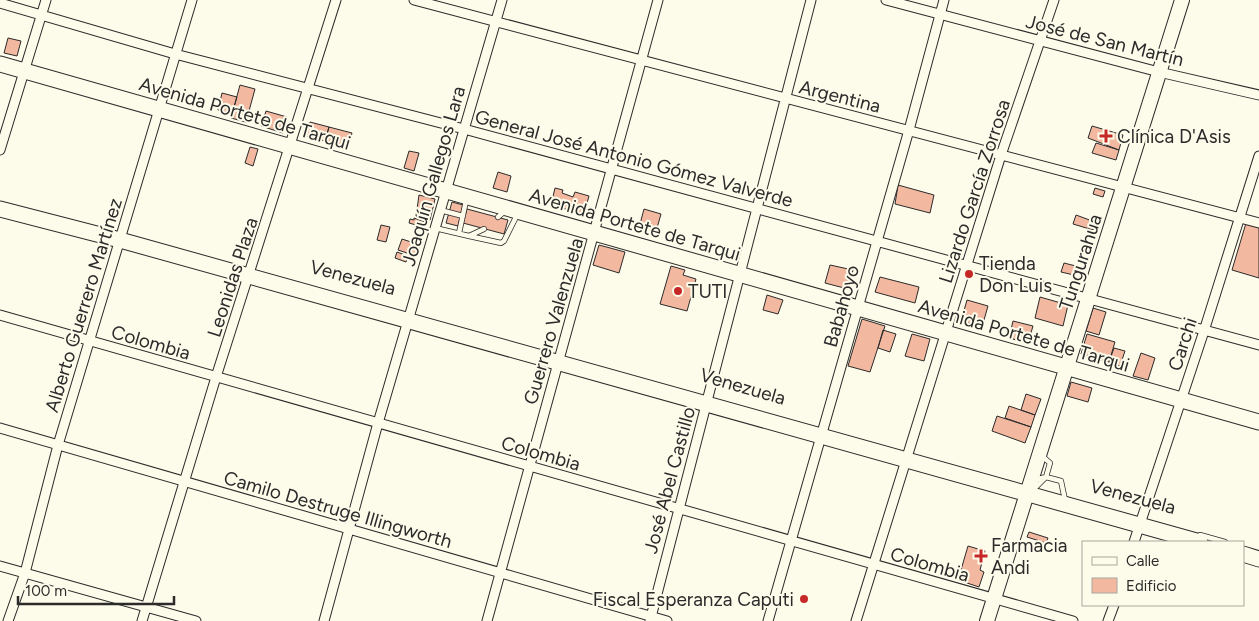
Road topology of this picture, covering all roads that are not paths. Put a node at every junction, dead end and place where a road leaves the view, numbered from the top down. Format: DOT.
graph roads {
  1 [pos="46,0"];
  2 [pos="192,0"];
  3 [pos="336,0"];
  4 [pos="414,0"];
  5 [pos="502,0"];
  6 [pos="658,0"];
  7 [pos="811,0"];
  8 [pos="886,0"];
  9 [pos="944,0"];
  10 [pos="1054,0"];
  11 [pos="1182,0"];
  12 [pos="0,3"];
  13 [pos="940,14"];
  14 [pos="41,15"];
  15 [pos="495,23"];
  16 [pos="1040,41"];
  17 [pos="175,54"];
  18 [pos="640,61"];
  19 [pos="0,64"];
  20 [pos="25,71"];
  21 [pos="1159,72"];
  22 [pos="309,89"];
  23 [pos="1259,95"];
  24 [pos="786,99"];
  25 [pos="159,109"];
  26 [pos="464,129"];
  27 [pos="909,130"];
  28 [pos="290,146"];
  29 [pos="0,150"];
  30 [pos="1001,155"];
  31 [pos="1259,156"];
  32 [pos="613,169"];
  33 [pos="1124,187"];
  34 [pos="446,191"];
  35 [pos="467,197"];
  36 [pos="0,204"];
  37 [pos="756,208"];
  38 [pos="0,209"];
  39 [pos="440,210"];
  40 [pos="508,212"];
  41 [pos="462,216"];
  42 [pos="1238,217"];
  43 [pos="1259,223"];
  44 [pos="435,228"];
  45 [pos="484,228"];
  46 [pos="92,233"];
  47 [pos="459,233"];
  48 [pos="595,233"];
  49 [pos="469,236"];
  50 [pos="120,240"];
  51 [pos="876,240"];
  52 [pos="968,264"];
  53 [pos="268,274"];
  54 [pos="740,274"];
  55 [pos="250,276"];
  56 [pos="1088,299"];
  57 [pos="857,308"];
  58 [pos="409,315"];
  59 [pos="0,316"];
  60 [pos="1204,331"];
  61 [pos="947,333"];
  62 [pos="89,341"];
  63 [pos="1259,345"];
  64 [pos="559,357"];
  65 [pos="1067,368"];
  66 [pos="216,377"];
  67 [pos="708,399"];
  68 [pos="1181,400"];
  69 [pos="1259,422"];
  70 [pos="378,423"];
  71 [pos="0,428"];
  72 [pos="822,431"];
  73 [pos="851,438"];
  74 [pos="58,445"];
  75 [pos="1040,453"];
  76 [pos="908,457"];
  77 [pos="529,466"];
  78 [pos="1046,477"];
  79 [pos="185,482"];
  80 [pos="1030,489"];
  81 [pos="1065,501"];
  82 [pos="678,508"];
  83 [pos="1124,514"];
  84 [pos="1141,520"];
  85 [pos="350,529"];
  86 [pos="1199,538"];
  87 [pos="790,540"];
  88 [pos="1134,541"];
  89 [pos="1218,541"];
  90 [pos="873,564"];
  91 [pos="0,566"];
  92 [pos="26,573"];
  93 [pos="501,573"];
  94 [pos="994,598"];
  95 [pos="1114,606"];
  96 [pos="146,607"];
  97 [pos="651,619"];
  98 [pos="8,621"];
  99 [pos="142,621"];
  100 [pos="196,621"];
  101 [pos="324,621"];
  102 [pos="487,621"];
  103 [pos="667,621"];
  104 [pos="768,621"];
  105 [pos="856,621"];
  106 [pos="987,621"];
  107 [pos="1073,621"];
  108 [pos="1108,621"];
  1 -- 14 [label="street"];
  2 -- 17 [label="street, Alberto Guerrero Martínez"];
  3 -- 22 [label="street, Leonidas Plaza"];
  4 -- 15 [label="street, Argentina"];
  5 -- 15 [label="street, Joaquín Gallegos Lara"];
  6 -- 18 [label="street, Guerrero Valenzuela"];
  7 -- 24 [label="street, José Abel Castillo"];
  8 -- 13 [label="street, José de San Martín"];
  9 -- 13 [label="street, Babahoyo"];
  10 -- 16 [label="street, Lizardo García Zorrosa"];
  11 -- 21 [label="main road, Tungurahua"];
  12 -- 14 [label="street, General José Antonio Gómez Valverde"];
  13 -- 16 [label="street, José de San Martín"];
  13 -- 27 [label="street, Babahoyo"];
  14 -- 17 [label="street, General José Antonio Gómez Valverde"];
  14 -- 20 [label="street"];
  15 -- 18 [label="street, Argentina"];
  15 -- 26 [label="street, Joaquín Gallegos Lara"];
  16 -- 21 [label="street, José de San Martín"];
  16 -- 30 [label="street, Lizardo García Zorrosa"];
  17 -- 22 [label="street, General José Antonio Gómez Valverde"];
  17 -- 25 [label="street, Alberto Guerrero Martínez"];
  18 -- 24 [label="street, Argentina"];
  18 -- 32 [label="street, Guerrero Valenzuela"];
  19 -- 20 [label="main road, Avenida Portete de Tarqui"];
  20 -- 25 [label="main road, Avenida Portete de Tarqui"];
  20 -- 29 [label="street"];
  21 -- 23 [label="street, José de San Martín"];
  21 -- 33 [label="main road, Tungurahua"];
  22 -- 26 [label="street, General José Antonio Gómez Valverde"];
  22 -- 28 [label="street, Leonidas Plaza"];
  24 -- 27 [label="street, Argentina"];
  24 -- 37 [label="street, José Abel Castillo"];
  25 -- 28 [label="main road, Avenida Portete de Tarqui"];
  25 -- 50 [label="street, Alberto Guerrero Martínez"];
  26 -- 32 [label="street, General José Antonio Gómez Valverde"];
  26 -- 34 [label="street, Joaquín Gallegos Lara"];
  27 -- 30 [label="street, Argentina"];
  27 -- 51 [label="street, Babahoyo"];
  28 -- 34 [label="main road, Avenida Portete de Tarqui"];
  28 -- 55 [label="street, Leonidas Plaza"];
  30 -- 33 [label="street, Argentina"];
  30 -- 52 [label="street, Lizardo García Zorrosa"];
  31 -- 42 [label="street, Carchi"];
  32 -- 37 [label="street, General José Antonio Gómez Valverde"];
  32 -- 48 [label="street, Guerrero Valenzuela"];
  33 -- 42 [label="street, Argentina"];
  33 -- 56 [label="main road, Tungurahua"];
  34 -- 35 [label="main road, Avenida Portete de Tarqui"];
  34 -- 39 [label="street, Joaquín Gallegos Lara"];
  35 -- 40 [label="main road, Avenida Portete de Tarqui"];
  35 -- 41 [label="lane"];
  36 -- 46 [label="lane"];
  37 -- 51 [label="street, General José Antonio Gómez Valverde"];
  37 -- 54 [label="street, José Abel Castillo"];
  38 -- 46 [label="main road, Venezuela"];
  39 -- 41 [label="lane"];
  39 -- 44 [label="street, Joaquín Gallegos Lara"];
  40 -- 48 [label="main road, Avenida Portete de Tarqui"];
  40 -- 49 [label="lane"];
  41 -- 47 [label="lane"];
  42 -- 43 [label="street, Argentina"];
  42 -- 60 [label="street, Carchi"];
  44 -- 47 [label="lane"];
  44 -- 58 [label="street, Joaquín Gallegos Lara"];
  45 -- 49 [label="lane"];
  46 -- 50 [label="main road, Venezuela"];
  47 -- 49 [label="lane"];
  48 -- 54 [label="main road, Avenida Portete de Tarqui"];
  48 -- 64 [label="street, Guerrero Valenzuela"];
  50 -- 55 [label="main road, Venezuela"];
  50 -- 62 [label="street, Alberto Guerrero Martínez"];
  51 -- 52 [label="street, General José Antonio Gómez Valverde"];
  51 -- 57 [label="street, Babahoyo"];
  52 -- 56 [label="street, General José Antonio Gómez Valverde"];
  52 -- 61 [label="street, Lizardo García Zorrosa"];
  53 -- 55 [label="lane, Venezuela"];
  54 -- 57 [label="main road, Avenida Portete de Tarqui"];
  54 -- 67 [label="street, José Abel Castillo"];
  55 -- 58 [label="main road, Venezuela"];
  55 -- 66 [label="street, Leonidas Plaza"];
  56 -- 60 [label="street, General José Antonio Gómez Valverde"];
  56 -- 65 [label="main road, Tungurahua"];
  57 -- 61 [label="main road, Avenida Portete de Tarqui"];
  57 -- 72 [label="street, Babahoyo"];
  58 -- 64 [label="main road, Venezuela"];
  58 -- 70 [label="street, Joaquín Gallegos Lara"];
  59 -- 62 [label="street, Colombia"];
  60 -- 63 [label="street, General José Antonio Gómez Valverde"];
  60 -- 68 [label="street, Carchi"];
  61 -- 65 [label="main road, Avenida Portete de Tarqui"];
  61 -- 76 [label="street, Lizardo García Zorrosa"];
  62 -- 66 [label="street, Colombia"];
  62 -- 74 [label="street, Alberto Guerrero Martínez"];
  64 -- 67 [label="main road, Venezuela"];
  64 -- 77 [label="street, Guerrero Valenzuela"];
  65 -- 68 [label="main road, Avenida Portete de Tarqui"];
  65 -- 75 [label="main road, Tungurahua"];
  66 -- 70 [label="street, Colombia"];
  66 -- 79 [label="street, Leonidas Plaza"];
  67 -- 72 [label="main road, Venezuela"];
  67 -- 82 [label="street, José Abel Castillo"];
  68 -- 69 [label="main road, Avenida Portete de Tarqui"];
  68 -- 84 [label="street, Carchi"];
  70 -- 77 [label="street, Colombia"];
  70 -- 85 [label="street, Joaquín Gallegos Lara"];
  71 -- 74 [label="street, Camilo Destruge Illingworth"];
  72 -- 76 [label="main road, Venezuela"];
  72 -- 87 [label="street, Babahoyo"];
  73 -- 76 [label="lane, Venezuela"];
  74 -- 79 [label="street, Camilo Destruge Illingworth"];
  74 -- 92 [label="street, Alberto Guerrero Martínez"];
  75 -- 78 [label="lane"];
  75 -- 80 [label="main road, Tungurahua"];
  76 -- 80 [label="main road, Venezuela"];
  76 -- 90 [label="street, Lizardo García Zorrosa"];
  77 -- 82 [label="street, Colombia"];
  77 -- 93 [label="street, Guerrero Valenzuela"];
  78 -- 80 [label="lane"];
  78 -- 80 [label="lane"];
  78 -- 81 [label="lane"];
  79 -- 85 [label="street, Camilo Destruge Illingworth"];
  79 -- 96 [label="street, Leonidas Plaza"];
  80 -- 81 [label="main road, Venezuela"];
  80 -- 94 [label="main road, Tungurahua"];
  81 -- 83 [label="lane, Venezuela"];
  81 -- 84 [label="main road, Venezuela"];
  82 -- 87 [label="street, Colombia"];
  82 -- 97 [label="street, José Abel Castillo"];
  84 -- 86 [label="main road, Venezuela"];
  84 -- 88 [label="street, Carchi"];
  85 -- 93 [label="street, Camilo Destruge Illingworth"];
  85 -- 101 [label="street, Joaquín Gallegos Lara"];
  86 -- 89 [label="lane, Venezuela"];
  87 -- 90 [label="street, Colombia"];
  87 -- 104 [label="street, Babahoyo"];
  90 -- 94 [label="street, Colombia"];
  90 -- 105 [label="street, Lizardo García Zorrosa"];
  91 -- 92 [label="street"];
  92 -- 96 [label="street"];
  92 -- 98 [label="street, Alberto Guerrero Martínez"];
  93 -- 97 [label="street, Camilo Destruge Illingworth"];
  93 -- 102 [label="street, Guerrero Valenzuela"];
  94 -- 106 [label="main road, Tungurahua"];
  94 -- 107 [label="street, Colombia"];
  95 -- 108 [label="street"];
  96 -- 99 [label="street, Leonidas Plaza"];
  96 -- 100 [label="street"];
  97 -- 103 [label="street, Camilo Destruge Illingworth"];
}
